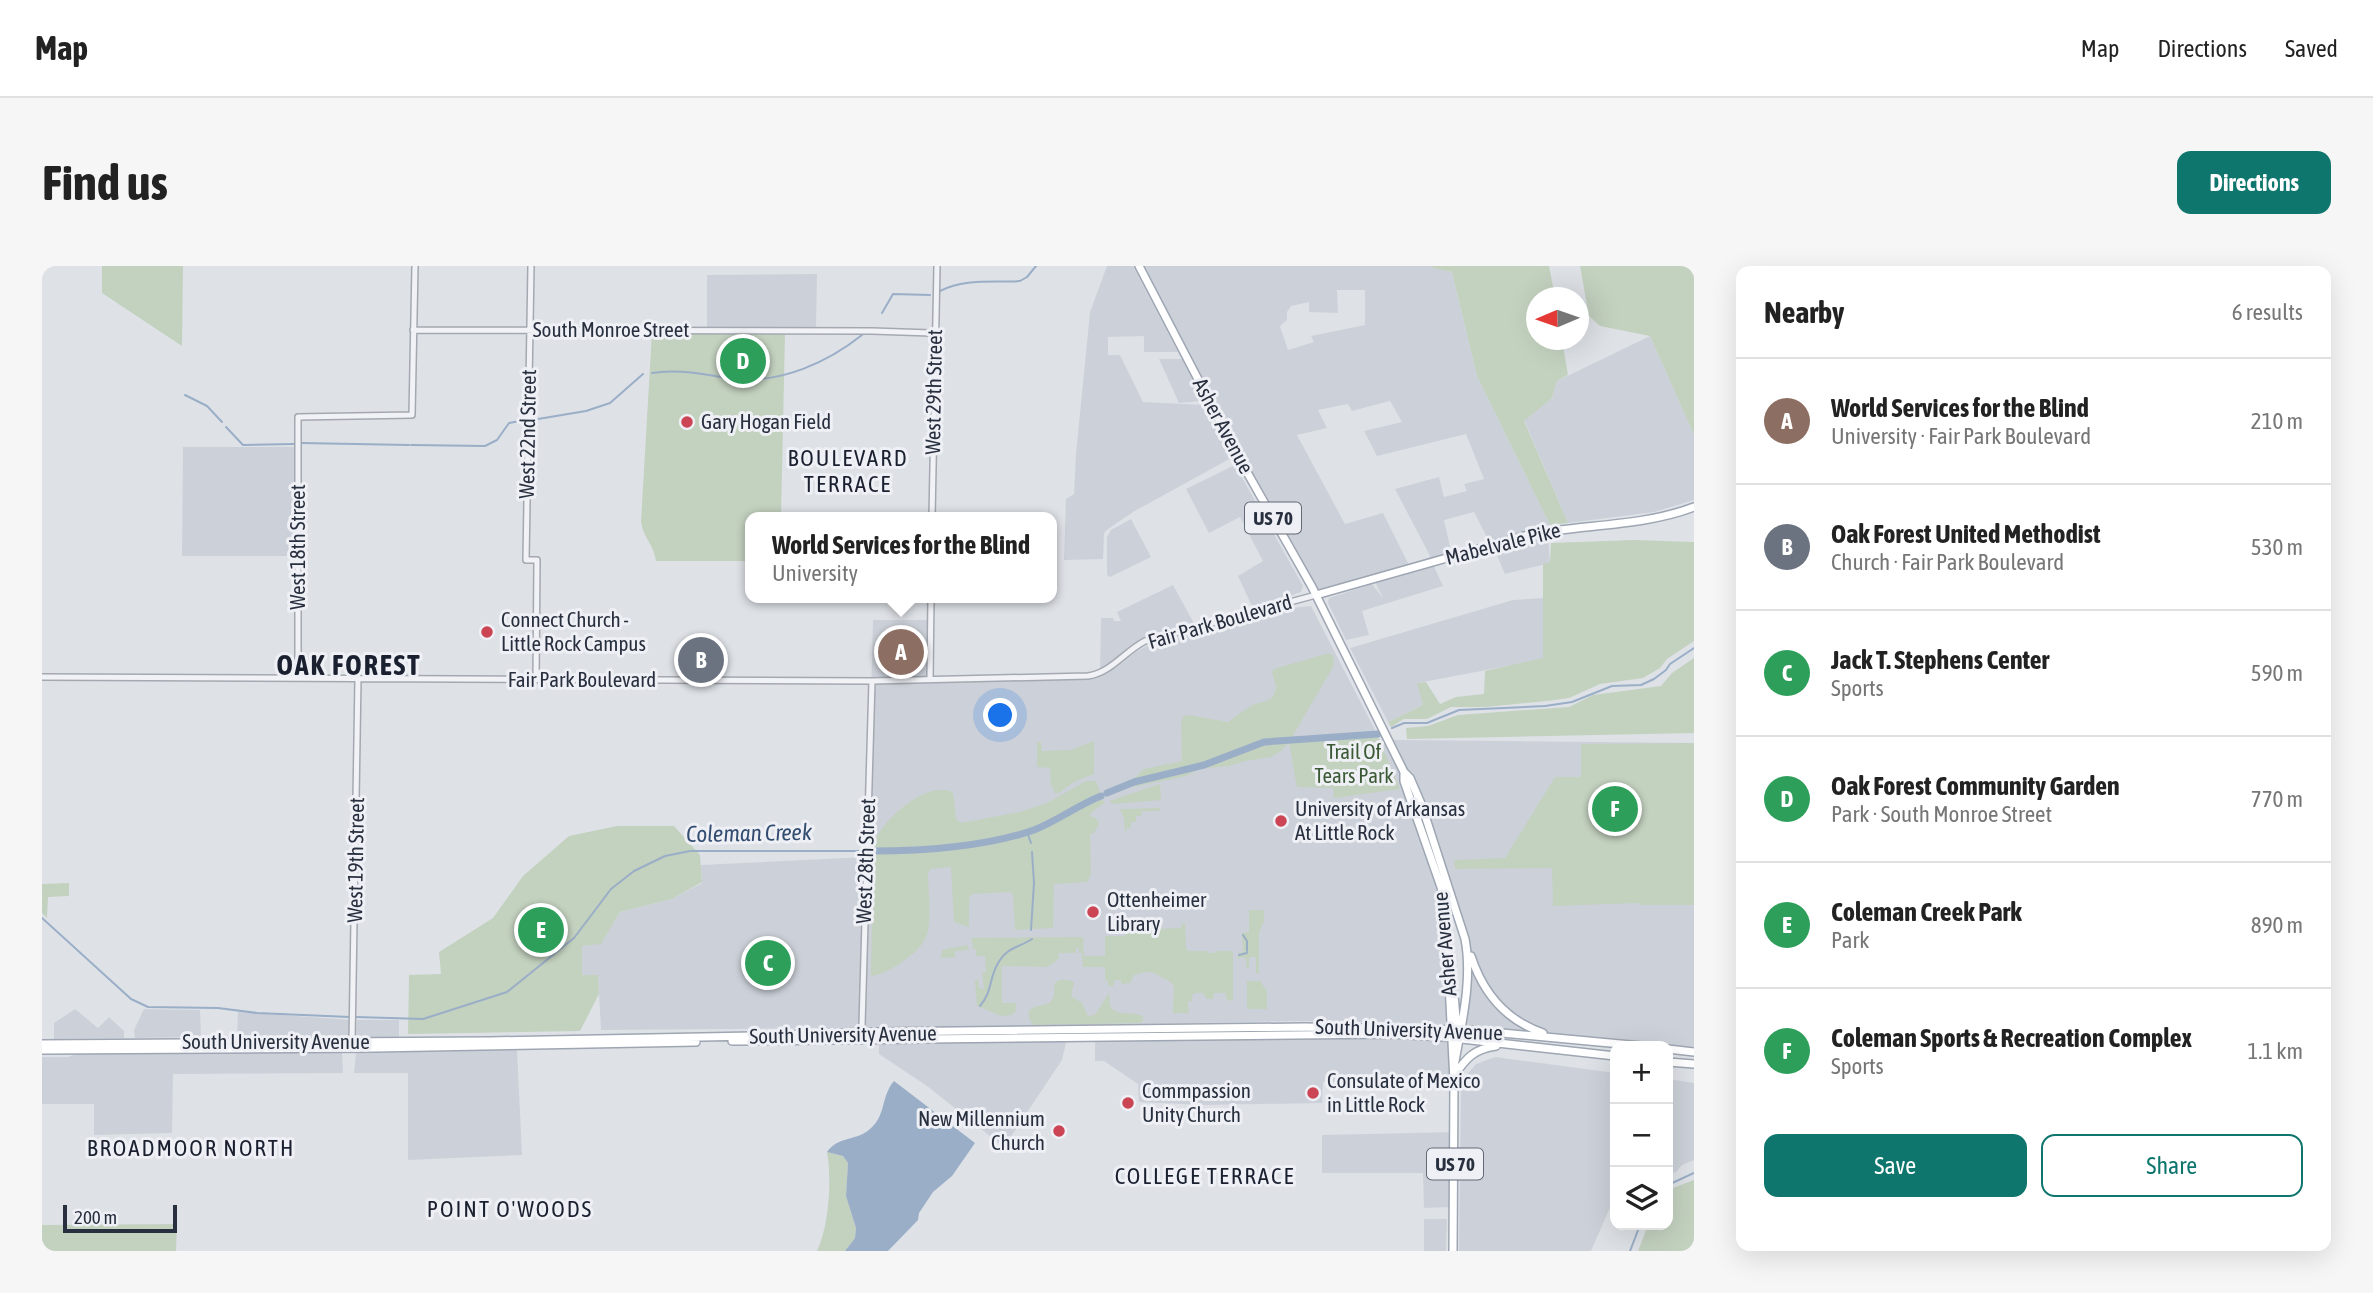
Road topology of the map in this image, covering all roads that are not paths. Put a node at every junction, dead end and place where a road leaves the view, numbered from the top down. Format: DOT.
graph roads {
  1 [pos="415,266"];
  2 [pos="531,266"];
  3 [pos="937,266"];
  4 [pos="1139,266"];
  5 [pos="413,330"];
  6 [pos="530,330"];
  7 [pos="935,335"];
  8 [pos="1694,507"];
  9 [pos="932,512"];
  10 [pos="1316,595"];
  11 [pos="931,603"];
  12 [pos="42,677"];
  13 [pos="298,678"];
  14 [pos="358,678"];
  15 [pos="536,680"];
  16 [pos="930,680"];
  17 [pos="872,681"];
  18 [pos="1404,772"];
  19 [pos="1465,939"];
  20 [pos="1449,967"];
  21 [pos="1450,1014"];
  22 [pos="1433,1029"];
  23 [pos="1455,1033"];
  24 [pos="867,1036"];
  25 [pos="1564,1039"];
  26 [pos="1610,1043"];
  27 [pos="42,1044"];
  28 [pos="352,1044"];
  29 [pos="1515,1045"];
  30 [pos="1673,1050"];
  31 [pos="42,1051"];
  32 [pos="1694,1052"];
  33 [pos="1610,1055"];
  34 [pos="1673,1062"];
  35 [pos="1694,1064"];
  36 [pos="1454,1076"];
  37 [pos="1452,1251"];
  1 -- 5 [label="street"];
  2 -- 6 [label="street, West 22nd Street"];
  3 -- 7 [label="street, West 29th Street"];
  4 -- 10 [label="main road, Asher Avenue / US 70"];
  5 -- 6 [label="street, South Monroe Street"];
  5 -- 13 [label="street, West 18th Street"];
  6 -- 7 [label="street, South Monroe Street"];
  6 -- 15 [label="street, West 22nd Street"];
  7 -- 9 [label="street, West 29th Street"];
  8 -- 10 [label="main road, Mabelvale Pike"];
  10 -- 16 [label="street, Fair Park Boulevard"];
  10 -- 18 [label="main road, Asher Avenue / US 70"];
  11 -- 16 [label="street"];
  12 -- 13 [label="street, Fair Park Boulevard"];
  13 -- 14 [label="street, Fair Park Boulevard"];
  14 -- 15 [label="street, Fair Park Boulevard"];
  14 -- 28 [label="street, West 19th Street"];
  15 -- 17 [label="street, Fair Park Boulevard"];
  16 -- 17 [label="street, Fair Park Boulevard"];
  17 -- 24 [label="street, West 28th Street"];
  18 -- 19 [label="main road, Asher Avenue / US 70"];
  18 -- 20 [label="main road, Asher Avenue / US 70"];
  19 -- 23 [label="main road, Asher Avenue / US 70"];
  19 -- 25 [label="main road"];
  20 -- 21 [label="main road, Asher Avenue / US 70"];
  20 -- 23 [label="main road"];
  21 -- 22 [label="main road"];
  21 -- 23 [label="main road, Asher Avenue / US 70"];
  22 -- 23 [label="main road, South University Avenue"];
  22 -- 24 [label="main road, South University Avenue"];
  23 -- 24 [label="main road, South University Avenue"];
  23 -- 25 [label="main road, South University Avenue"];
  23 -- 29 [label="main road, South University Avenue"];
  23 -- 36 [label="main road, US 70"];
  24 -- 28 [label="main road, South University Avenue"];
  25 -- 26 [label="main road, South University Avenue"];
  27 -- 28 [label="main road, South University Avenue"];
  28 -- 31 [label="main road, South University Avenue"];
  29 -- 33 [label="main road, South University Avenue"];
  29 -- 36 [label="main road"];
  30 -- 32 [label="main road"];
  34 -- 35 [label="main road"];
  36 -- 37 [label="main road, US 70"];
}
